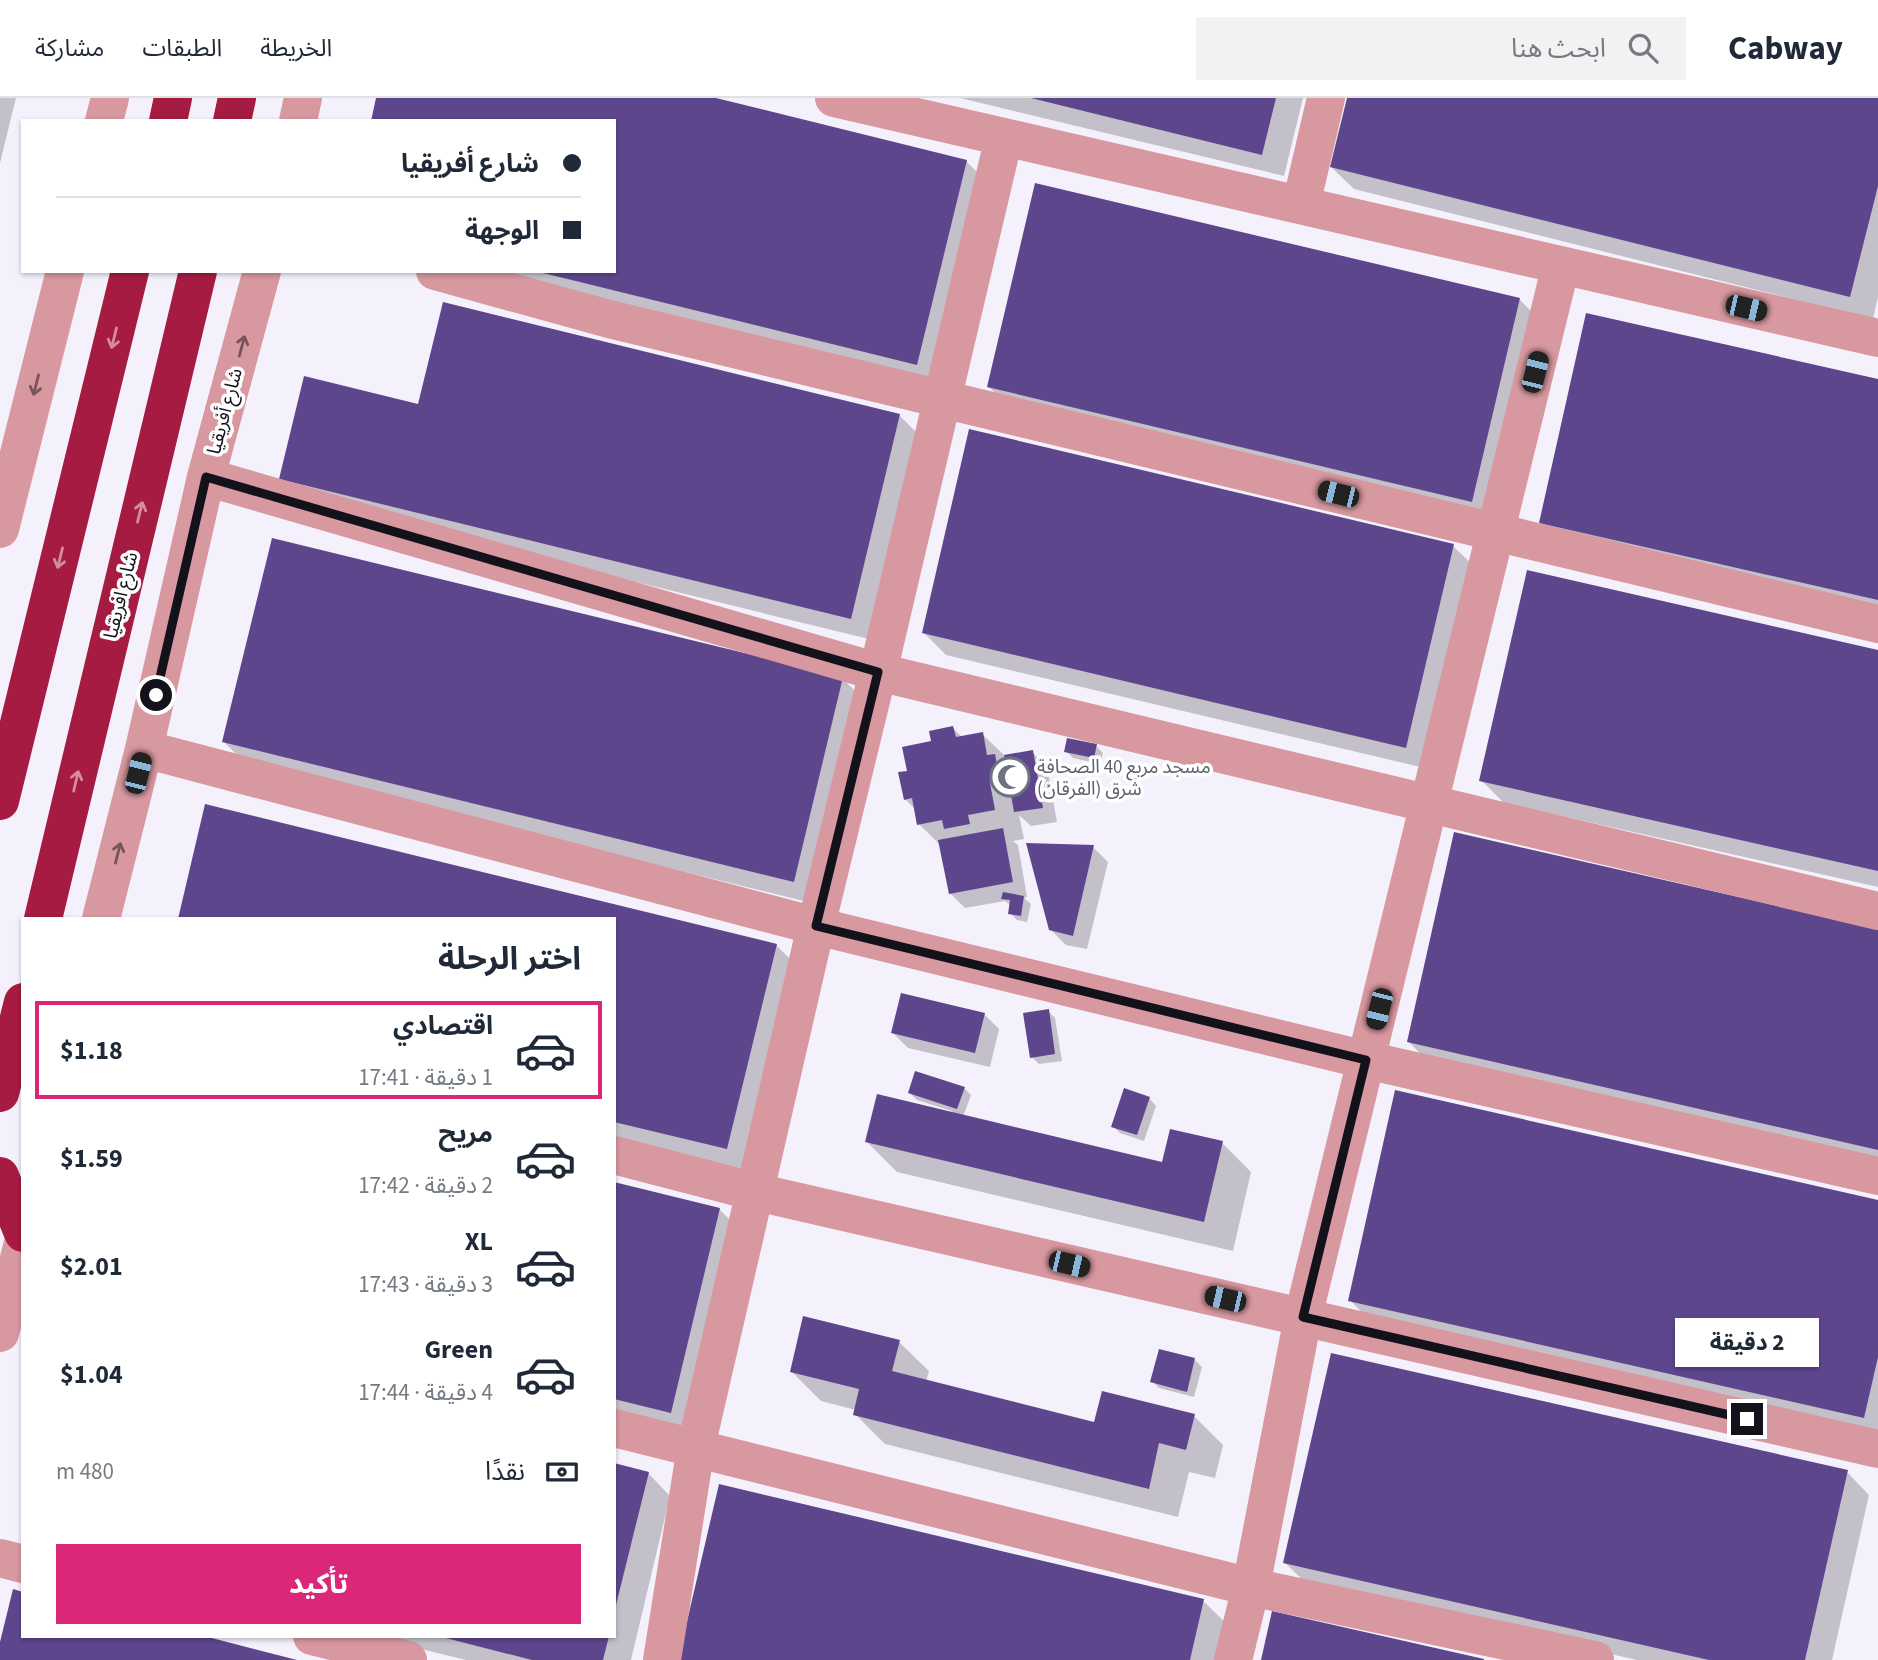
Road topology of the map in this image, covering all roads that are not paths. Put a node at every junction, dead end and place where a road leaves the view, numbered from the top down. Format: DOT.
graph roads {
  1 [pos="110,98"];
  2 [pos="173,98"];
  3 [pos="237,98"];
  4 [pos="303,98"];
  5 [pos="834,98"];
  6 [pos="1326,98"];
  7 [pos="105,119"];
  8 [pos="168,119"];
  9 [pos="232,119"];
  10 [pos="298,119"];
  11 [pos="1004,137"];
  12 [pos="1301,205"];
  13 [pos="1561,265"];
  14 [pos="64,273"];
  15 [pos="131,273"];
  16 [pos="198,273"];
  17 [pos="261,273"];
  18 [pos="442,273"];
  19 [pos="1878,338"];
  20 [pos="943,399"];
  21 [pos="206,477"];
  22 [pos="0,529"];
  23 [pos="1496,532"];
  24 [pos="1878,624"];
  25 [pos="878,672"];
  26 [pos="0,697"];
  27 [pos="17,734"];
  28 [pos="144,749"];
  29 [pos="0,801"];
  30 [pos="1429,804"];
  31 [pos="1878,911"];
  32 [pos="43,917"];
  33 [pos="102,917"];
  34 [pos="816,926"];
  35 [pos="21,1010"];
  36 [pos="1366,1060"];
  37 [pos="0,1093"];
  38 [pos="616,1156"];
  39 [pos="0,1176"];
  40 [pos="1878,1176"];
  41 [pos="756,1192"];
  42 [pos="21,1228"];
  43 [pos="21,1260"];
  44 [pos="18,1286"];
  45 [pos="1303,1317"];
  46 [pos="0,1333"];
  47 [pos="616,1428"];
  48 [pos="696,1447"];
  49 [pos="1878,1449"];
  50 [pos="0,1558"];
  51 [pos="21,1563"];
  52 [pos="1251,1587"];
  53 [pos="320,1638"];
  54 [pos="408,1660"];
  55 [pos="662,1660"];
  56 [pos="1233,1660"];
  57 [pos="1595,1660"];
  1 -- 7 [label="street"];
  2 -- 8 [label="highway"];
  3 -- 9 [label="highway"];
  4 -- 10 [label="street"];
  5 -- 11 [label="street"];
  6 -- 12 [label="street"];
  11 -- 12 [label="street"];
  11 -- 20 [label="street"];
  12 -- 13 [label="street"];
  13 -- 19 [label="street"];
  13 -- 23 [label="street"];
  14 -- 22 [label="street, one-way"];
  15 -- 27 [label="highway, one-way"];
  32 -- 16 [label="highway, شارع افريقيا, one-way"];
  21 -- 17 [label="street, شارع أفريقيا, one-way"];
  18 -- 20 [label="street"];
  20 -- 23 [label="street"];
  20 -- 25 [label="street"];
  21 -- 25 [label="street"];
  21 -- 28 [label="street, شارع أفريقيا"];
  23 -- 24 [label="street"];
  23 -- 30 [label="street"];
  25 -- 30 [label="street"];
  25 -- 34 [label="street"];
  26 -- 27 [label="highway"];
  27 -- 29 [label="highway"];
  33 -- 28 [label="street, شارع أفريقيا, one-way"];
  28 -- 34 [label="street"];
  30 -- 31 [label="street"];
  30 -- 36 [label="street"];
  34 -- 36 [label="street"];
  34 -- 41 [label="street"];
  35 -- 37 [label="highway"];
  36 -- 40 [label="street"];
  36 -- 45 [label="street"];
  38 -- 41 [label="street"];
  39 -- 42 [label="highway"];
  41 -- 45 [label="street"];
  41 -- 48 [label="street"];
  43 -- 44 [label="street"];
  44 -- 46 [label="street"];
  45 -- 49 [label="street"];
  45 -- 52 [label="street"];
  47 -- 48 [label="street"];
  48 -- 52 [label="street"];
  48 -- 55 [label="street"];
  50 -- 51 [label="street"];
  52 -- 56 [label="street"];
  52 -- 57 [label="street"];
  53 -- 54 [label="street"];
}
